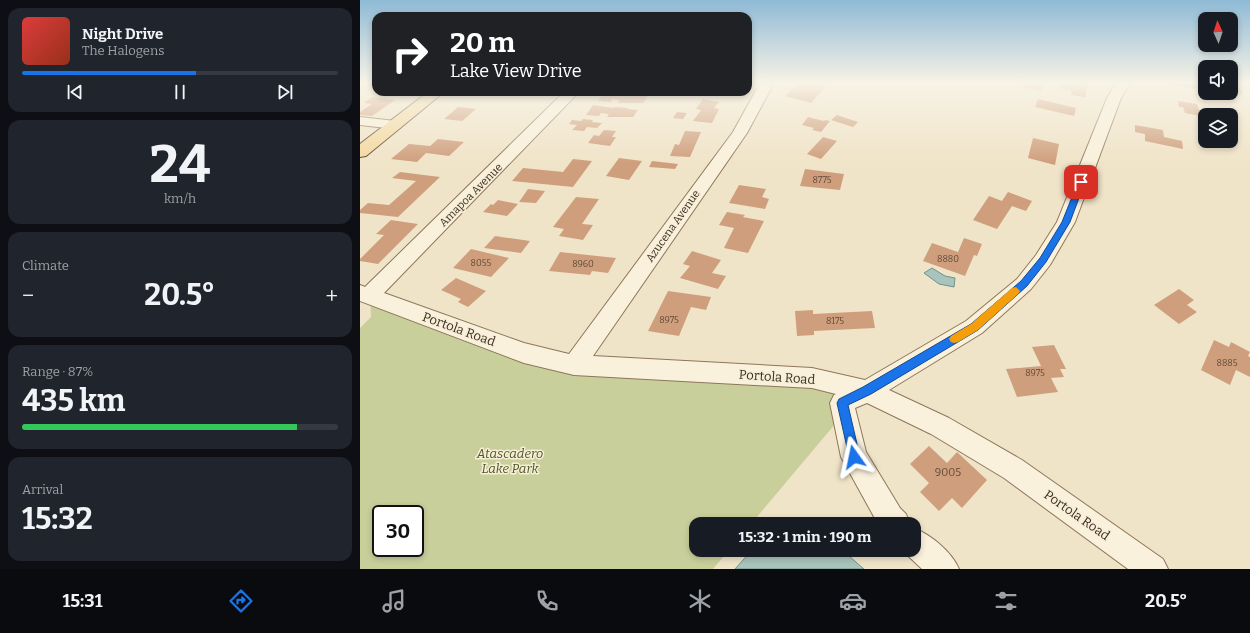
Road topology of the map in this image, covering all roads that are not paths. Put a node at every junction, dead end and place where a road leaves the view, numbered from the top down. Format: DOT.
graph roads {
  1 [pos="414,110"];
  2 [pos="554,110"];
  3 [pos="753,110"];
  4 [pos="1110,110"];
  5 [pos="360,121"];
  6 [pos="389,129"];
  7 [pos="360,131"];
  8 [pos="360,152"];
  9 [pos="365,294"];
  10 [pos="574,365"];
  11 [pos="867,391"];
  12 [pos="889,517"];
  13 [pos="921,548"];
  14 [pos="944,569"];
  15 [pos="1153,569"];
  1 -- 6 [label="main road"];
  2 -- 9 [label="street, Amapoa Avenue"];
  3 -- 10 [label="street, Azucena Avenue"];
  4 -- 11 [label="street"];
  5 -- 6 [label="street"];
  6 -- 7 [label="street"];
  6 -- 8 [label="main road"];
  9 -- 10 [label="street, Portola Road"];
  10 -- 11 [label="street, Portola Road"];
  11 -- 12 [label="street"];
  11 -- 15 [label="street, Portola Road"];
  13 -- 14 [label="street"];
}
